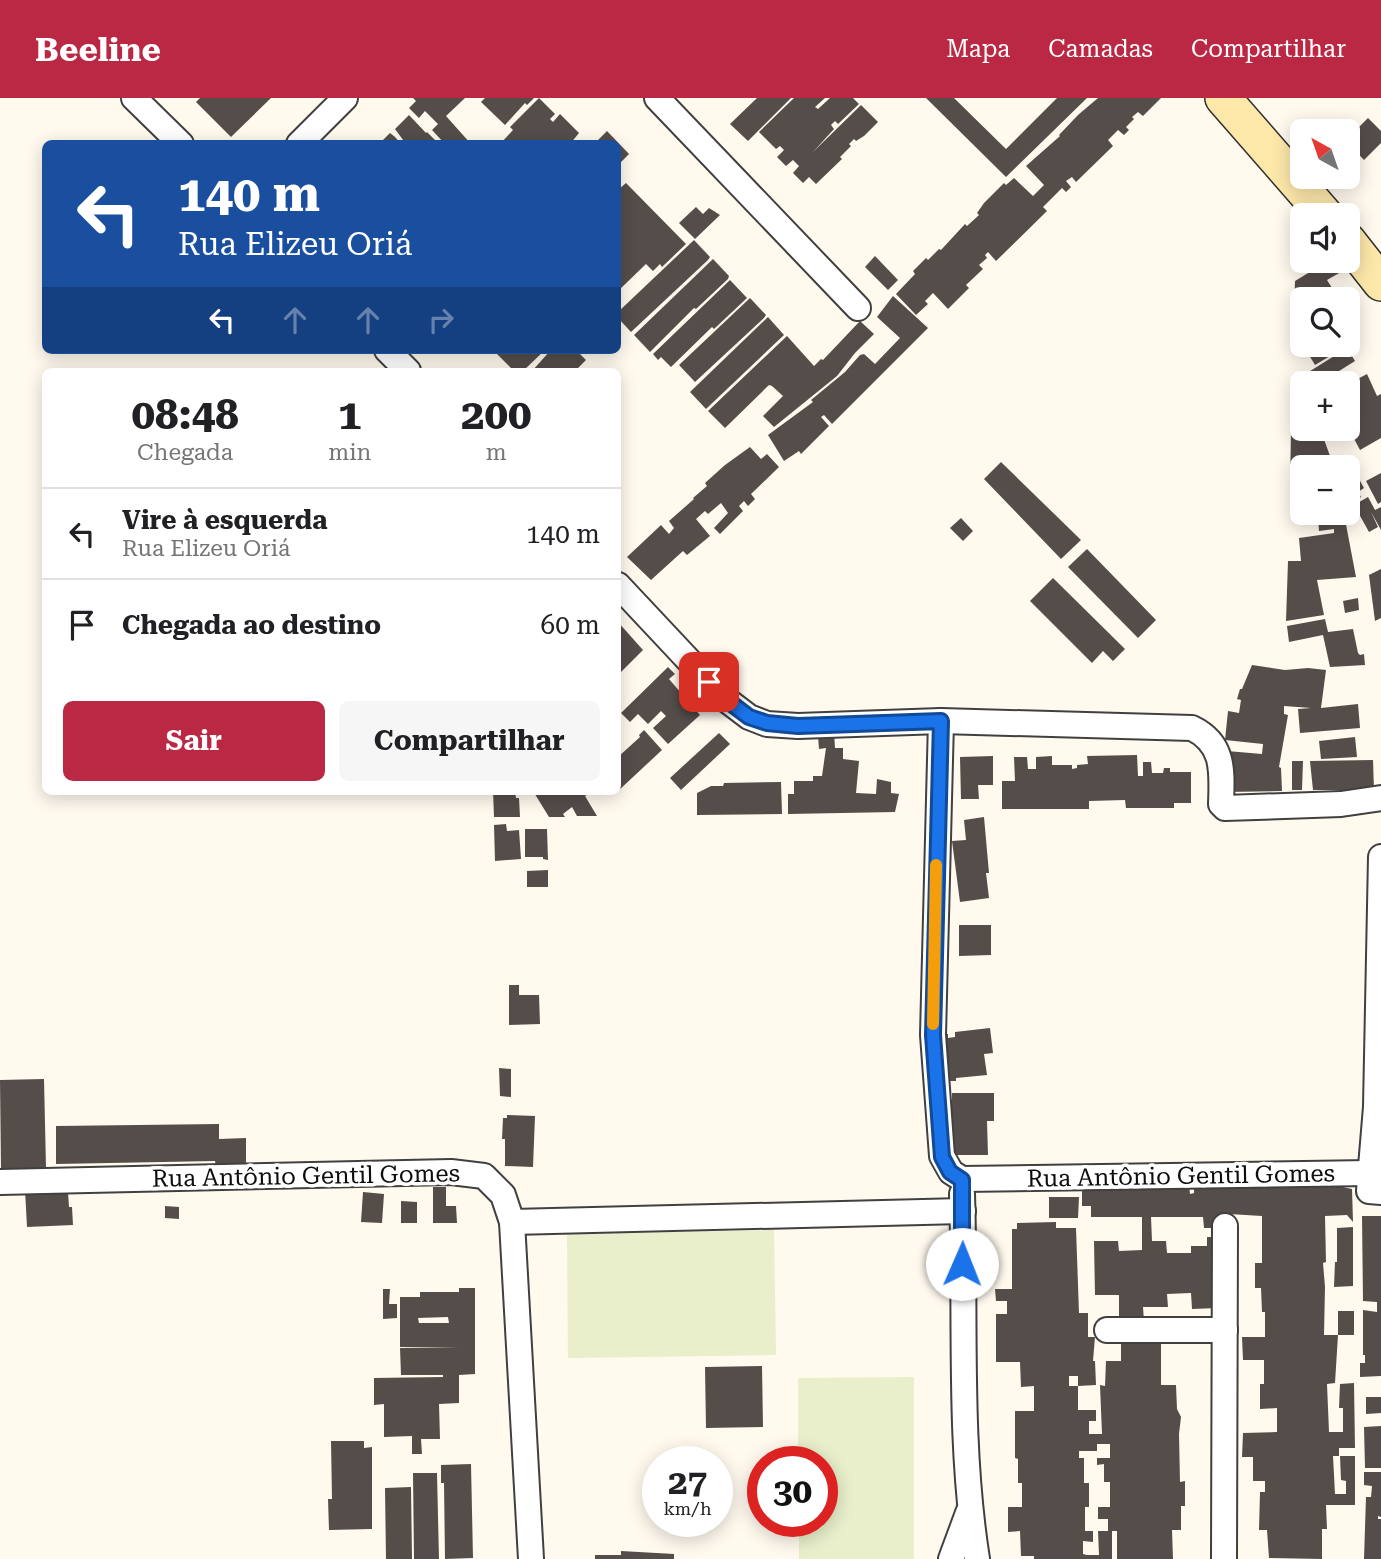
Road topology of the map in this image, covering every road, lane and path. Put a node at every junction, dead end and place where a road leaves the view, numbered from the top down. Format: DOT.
graph roads {
  1 [pos="134,98"];
  2 [pos="345,98"];
  3 [pos="657,98"];
  4 [pos="1223,98"];
  5 [pos="177,140"];
  6 [pos="303,140"];
  7 [pos="1315,203"];
  8 [pos="1360,256"];
  9 [pos="1381,283"];
  10 [pos="858,308"];
  11 [pos="391,354"];
  12 [pos="405,368"];
  13 [pos="621,588"];
  14 [pos="941,721"];
  15 [pos="1381,798"];
  16 [pos="1381,856"];
  17 [pos="962,1180"];
  18 [pos="0,1182"];
  19 [pos="1376,1183"];
  20 [pos="963,1211"];
  21 [pos="512,1222"];
  22 [pos="1225,1226"];
  23 [pos="1107,1330"];
  24 [pos="1225,1330"];
  25 [pos="969,1509"];
  26 [pos="531,1559"];
  27 [pos="951,1559"];
  28 [pos="977,1559"];
  29 [pos="1224,1559"];
  1 -- 5 [label="street"];
  2 -- 6 [label="street"];
  3 -- 10 [label="street"];
  4 -- 7 [label="street"];
  8 -- 9 [label="street"];
  11 -- 12 [label="street"];
  13 -- 14 [label="street"];
  14 -- 15 [label="street"];
  14 -- 17 [label="street"];
  16 -- 19 [label="street"];
  17 -- 19 [label="street, Rua Antônio Gentil Gomes"];
  17 -- 20 [label="street"];
  18 -- 21 [label="street, Rua Antônio Gentil Gomes"];
  20 -- 21 [label="street"];
  20 -- 25 [label="street"];
  21 -- 26 [label="street"];
  22 -- 24 [label="street"];
  23 -- 24 [label="street"];
  24 -- 29 [label="street"];
  25 -- 27 [label="street"];
  25 -- 28 [label="street"];
}
